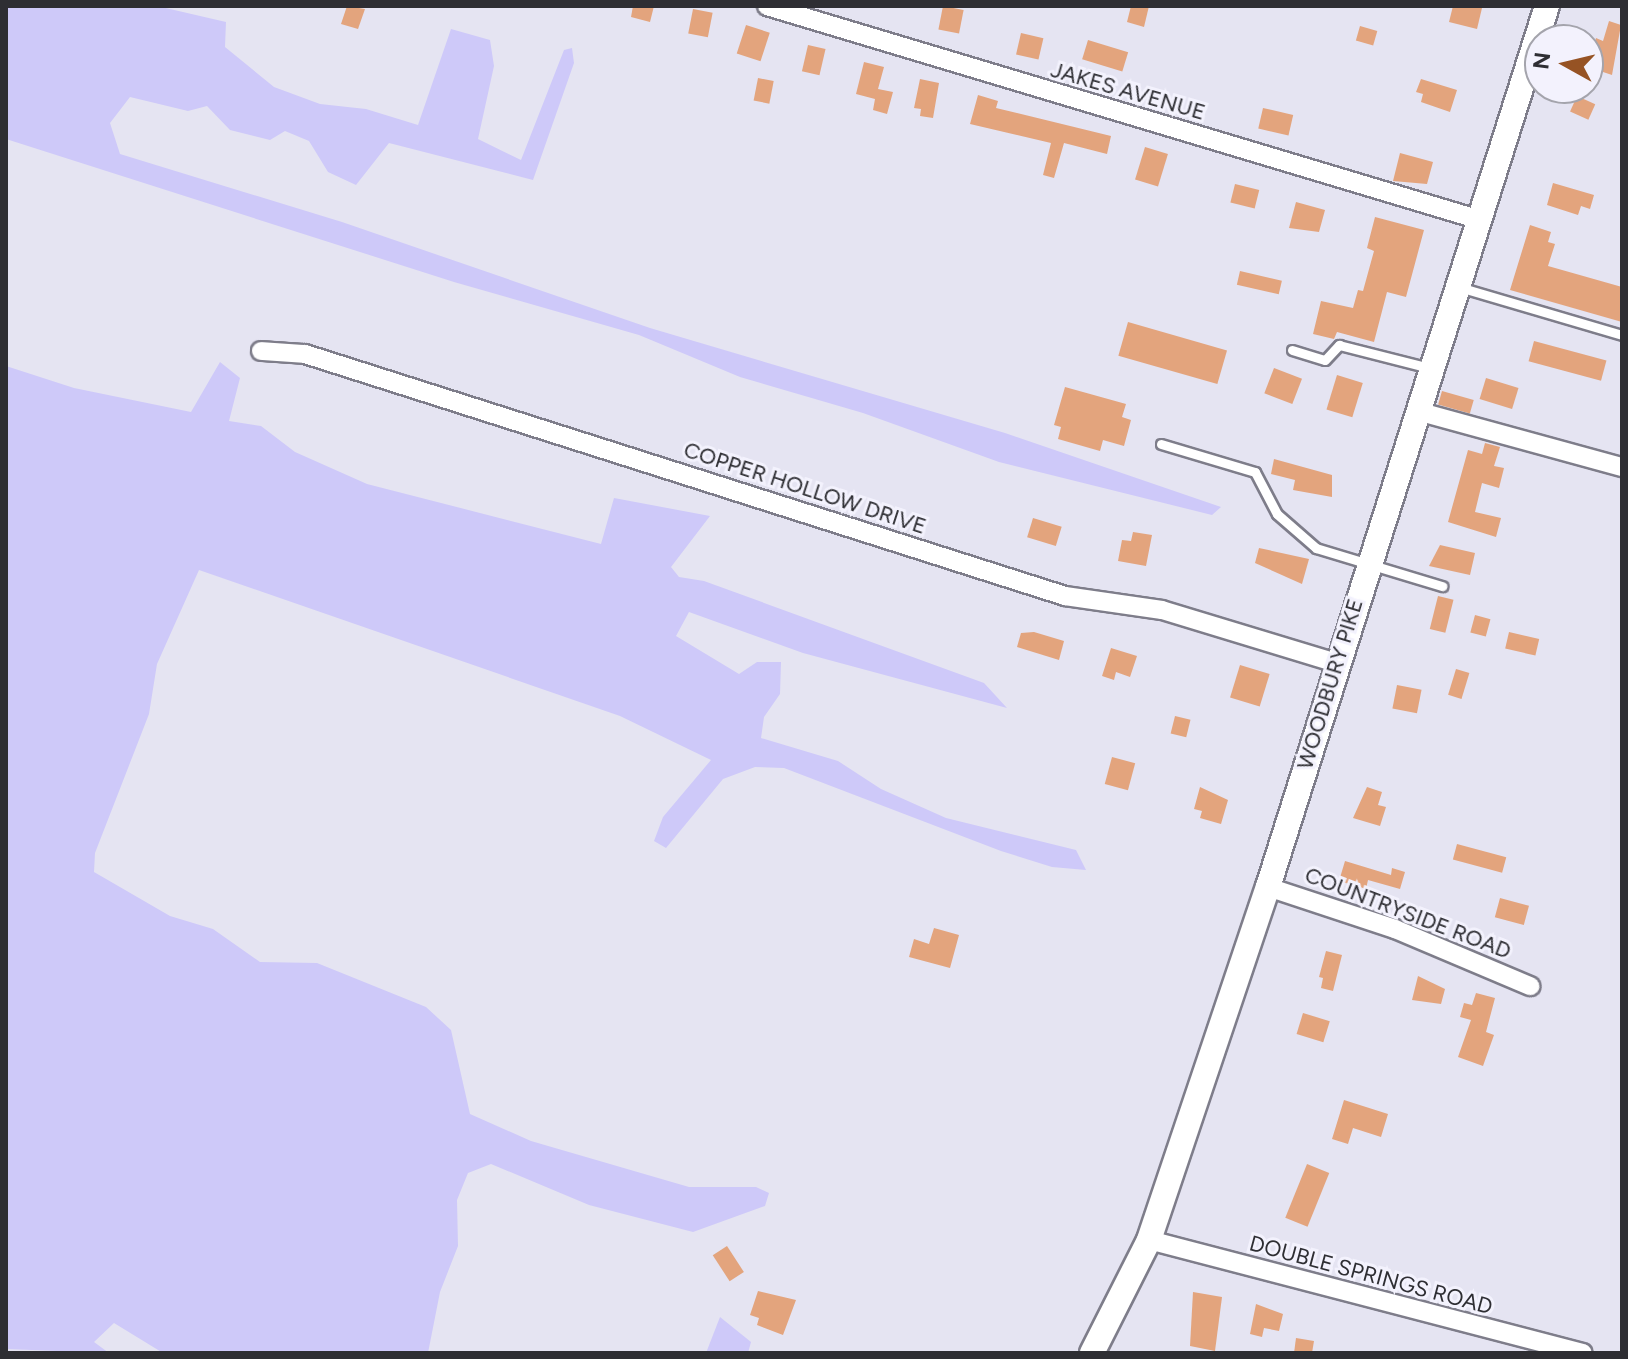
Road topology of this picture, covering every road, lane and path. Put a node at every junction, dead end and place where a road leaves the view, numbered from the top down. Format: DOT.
graph roads {
  1 [pos="767,6"];
  2 [pos="1547,6"];
  3 [pos="1477,219"];
  4 [pos="1456,286"];
  5 [pos="1622,335"];
  6 [pos="1292,350"];
  7 [pos="261,351"];
  8 [pos="1430,368"];
  9 [pos="1417,411"];
  10 [pos="1161,444"];
  11 [pos="1622,467"];
  12 [pos="1369,561"];
  13 [pos="1442,586"];
  14 [pos="1336,663"];
  15 [pos="1268,887"];
  16 [pos="1530,986"];
  17 [pos="1149,1240"];
  18 [pos="1092,1353"];
  19 [pos="1582,1353"];
  1 -- 3 [label="street, JAKES AVENUE"];
  2 -- 3 [label="street, WOODBURY PIKE"];
  3 -- 4 [label="street, WOODBURY PIKE"];
  4 -- 5 [label="lane"];
  4 -- 8 [label="street, WOODBURY PIKE"];
  6 -- 8 [label="lane"];
  7 -- 14 [label="street, COPPER HOLLOW DRIVE"];
  8 -- 9 [label="street, WOODBURY PIKE"];
  9 -- 11 [label="street"];
  9 -- 12 [label="street, WOODBURY PIKE"];
  10 -- 12 [label="lane"];
  12 -- 13 [label="lane"];
  12 -- 14 [label="street, WOODBURY PIKE"];
  14 -- 15 [label="street, WOODBURY PIKE"];
  15 -- 16 [label="street, COUNTRYSIDE ROAD"];
  15 -- 17 [label="street, WOODBURY PIKE"];
  17 -- 18 [label="street, WOODBURY PIKE"];
  17 -- 19 [label="street, DOUBLE SPRINGS ROAD"];
}
